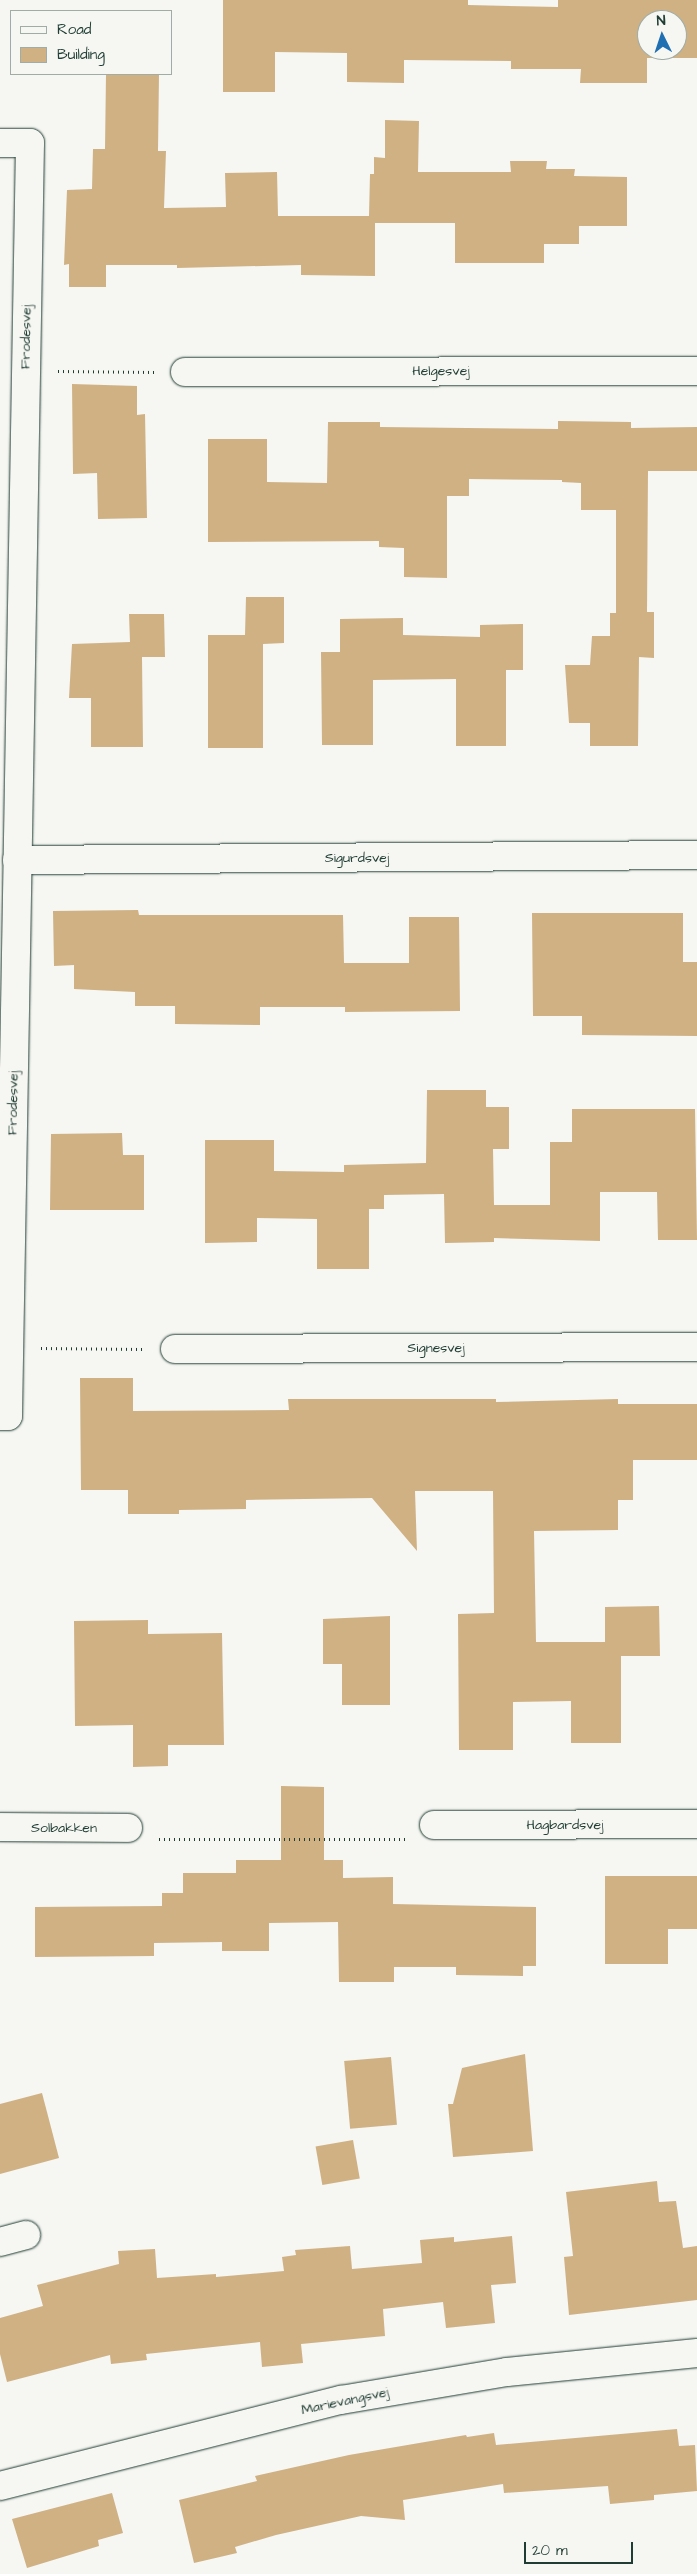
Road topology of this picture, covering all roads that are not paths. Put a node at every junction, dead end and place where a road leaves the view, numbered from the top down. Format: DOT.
graph roads {
  1 [pos="0,142"];
  2 [pos="697,370"];
  3 [pos="185,372"];
  4 [pos="11,561"];
  5 [pos="697,855"];
  6 [pos="17,860"];
  7 [pos="8,991"];
  8 [pos="697,1347"];
  9 [pos="175,1349"];
  10 [pos="0,1416"];
  11 [pos="697,1824"];
  12 [pos="434,1825"];
  13 [pos="0,1827"];
  14 [pos="128,1828"];
  15 [pos="26,2235"];
  16 [pos="0,2242"];
  17 [pos="697,2353"];
  18 [pos="1,2481"];
  1 -- 4 [label="street, Frodesvej"];
  2 -- 3 [label="street, Helgesvej"];
  4 -- 6 [label="street, Frodesvej"];
  5 -- 6 [label="street, Sigurdsvej"];
  6 -- 7 [label="street, Frodesvej"];
  7 -- 10 [label="street, Frodesvej"];
  8 -- 9 [label="street, Signesvej"];
  11 -- 12 [label="street, Hagbardsvej"];
  13 -- 14 [label="street, Solbakken"];
  15 -- 16 [label="street"];
  17 -- 18 [label="street, Marievangsvej"];
}
